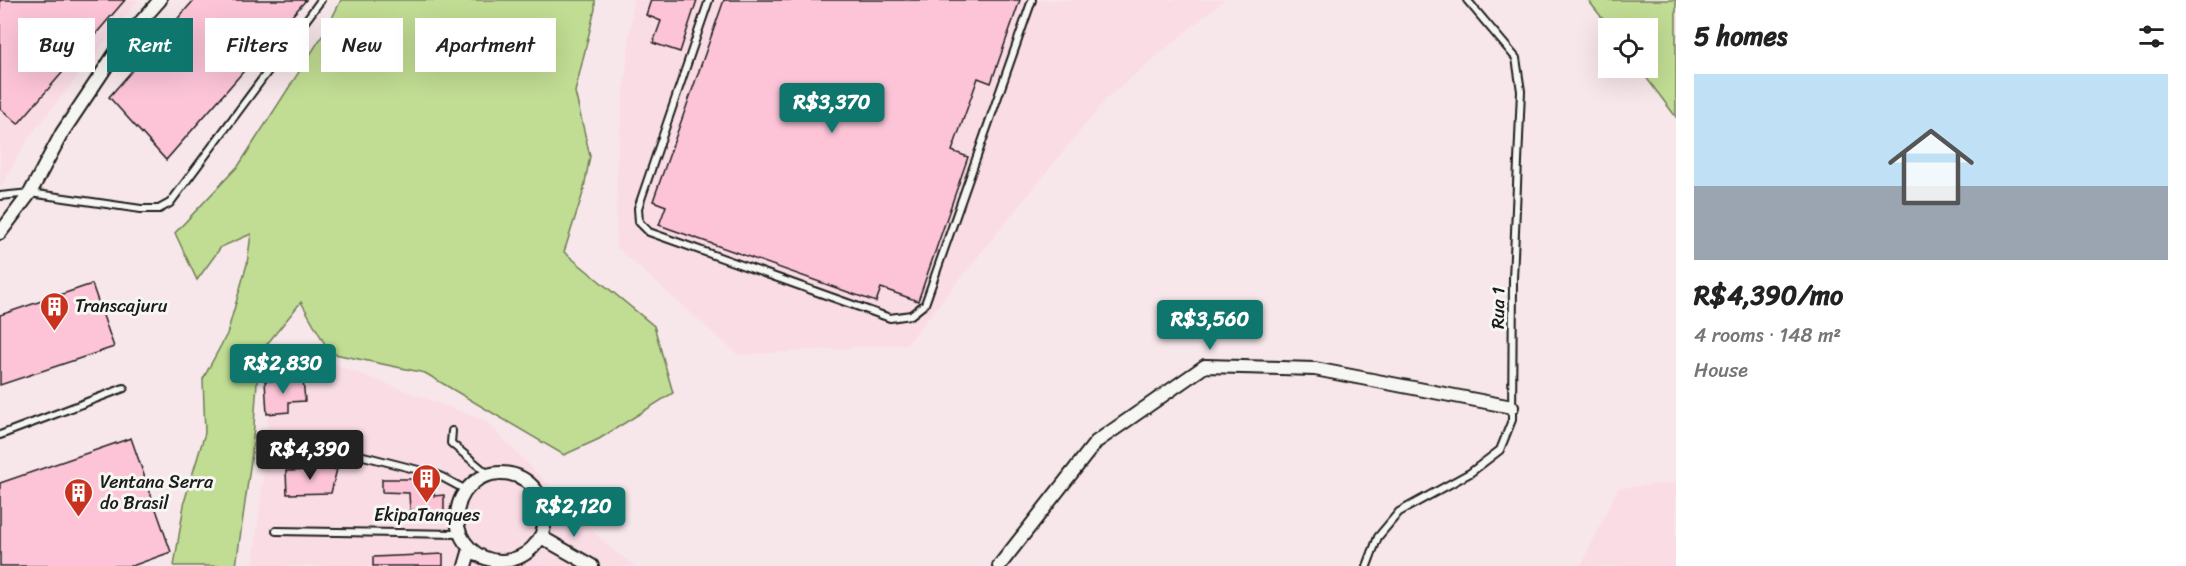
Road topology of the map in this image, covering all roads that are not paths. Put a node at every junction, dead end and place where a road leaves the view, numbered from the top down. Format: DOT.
graph roads {
  1 [pos="160,0"];
  2 [pos="321,0"];
  3 [pos="709,0"];
  4 [pos="1032,0"];
  5 [pos="1467,0"];
  6 [pos="30,193"];
  7 [pos="0,196"];
  8 [pos="0,233"];
  9 [pos="124,388"];
  10 [pos="1512,407"];
  11 [pos="452,430"];
  12 [pos="0,435"];
  13 [pos="332,448"];
  14 [pos="488,474"];
  15 [pos="466,490"];
  16 [pos="276,531"];
  17 [pos="459,534"];
  18 [pos="541,537"];
  19 [pos="470,549"];
  20 [pos="465,566"];
  21 [pos="592,566"];
  22 [pos="999,566"];
  23 [pos="1367,566"];
  1 -- 6 [label="street"];
  2 -- 6 [label="lane"];
  3 -- 4 [label="lane"];
  5 -- 10 [label="lane, Rua 1"];
  6 -- 7 [label="lane"];
  6 -- 8 [label="street"];
  9 -- 12 [label="lane"];
  10 -- 22 [label="street"];
  10 -- 23 [label="lane, Rua 1"];
  11 -- 14 [label="lane"];
  13 -- 15 [label="lane"];
  14 -- 15 [label="street"];
  14 -- 18 [label="street"];
  15 -- 17 [label="street"];
  16 -- 17 [label="lane"];
  17 -- 19 [label="street"];
  18 -- 19 [label="street"];
  18 -- 21 [label="street"];
  19 -- 20 [label="street"];
}
